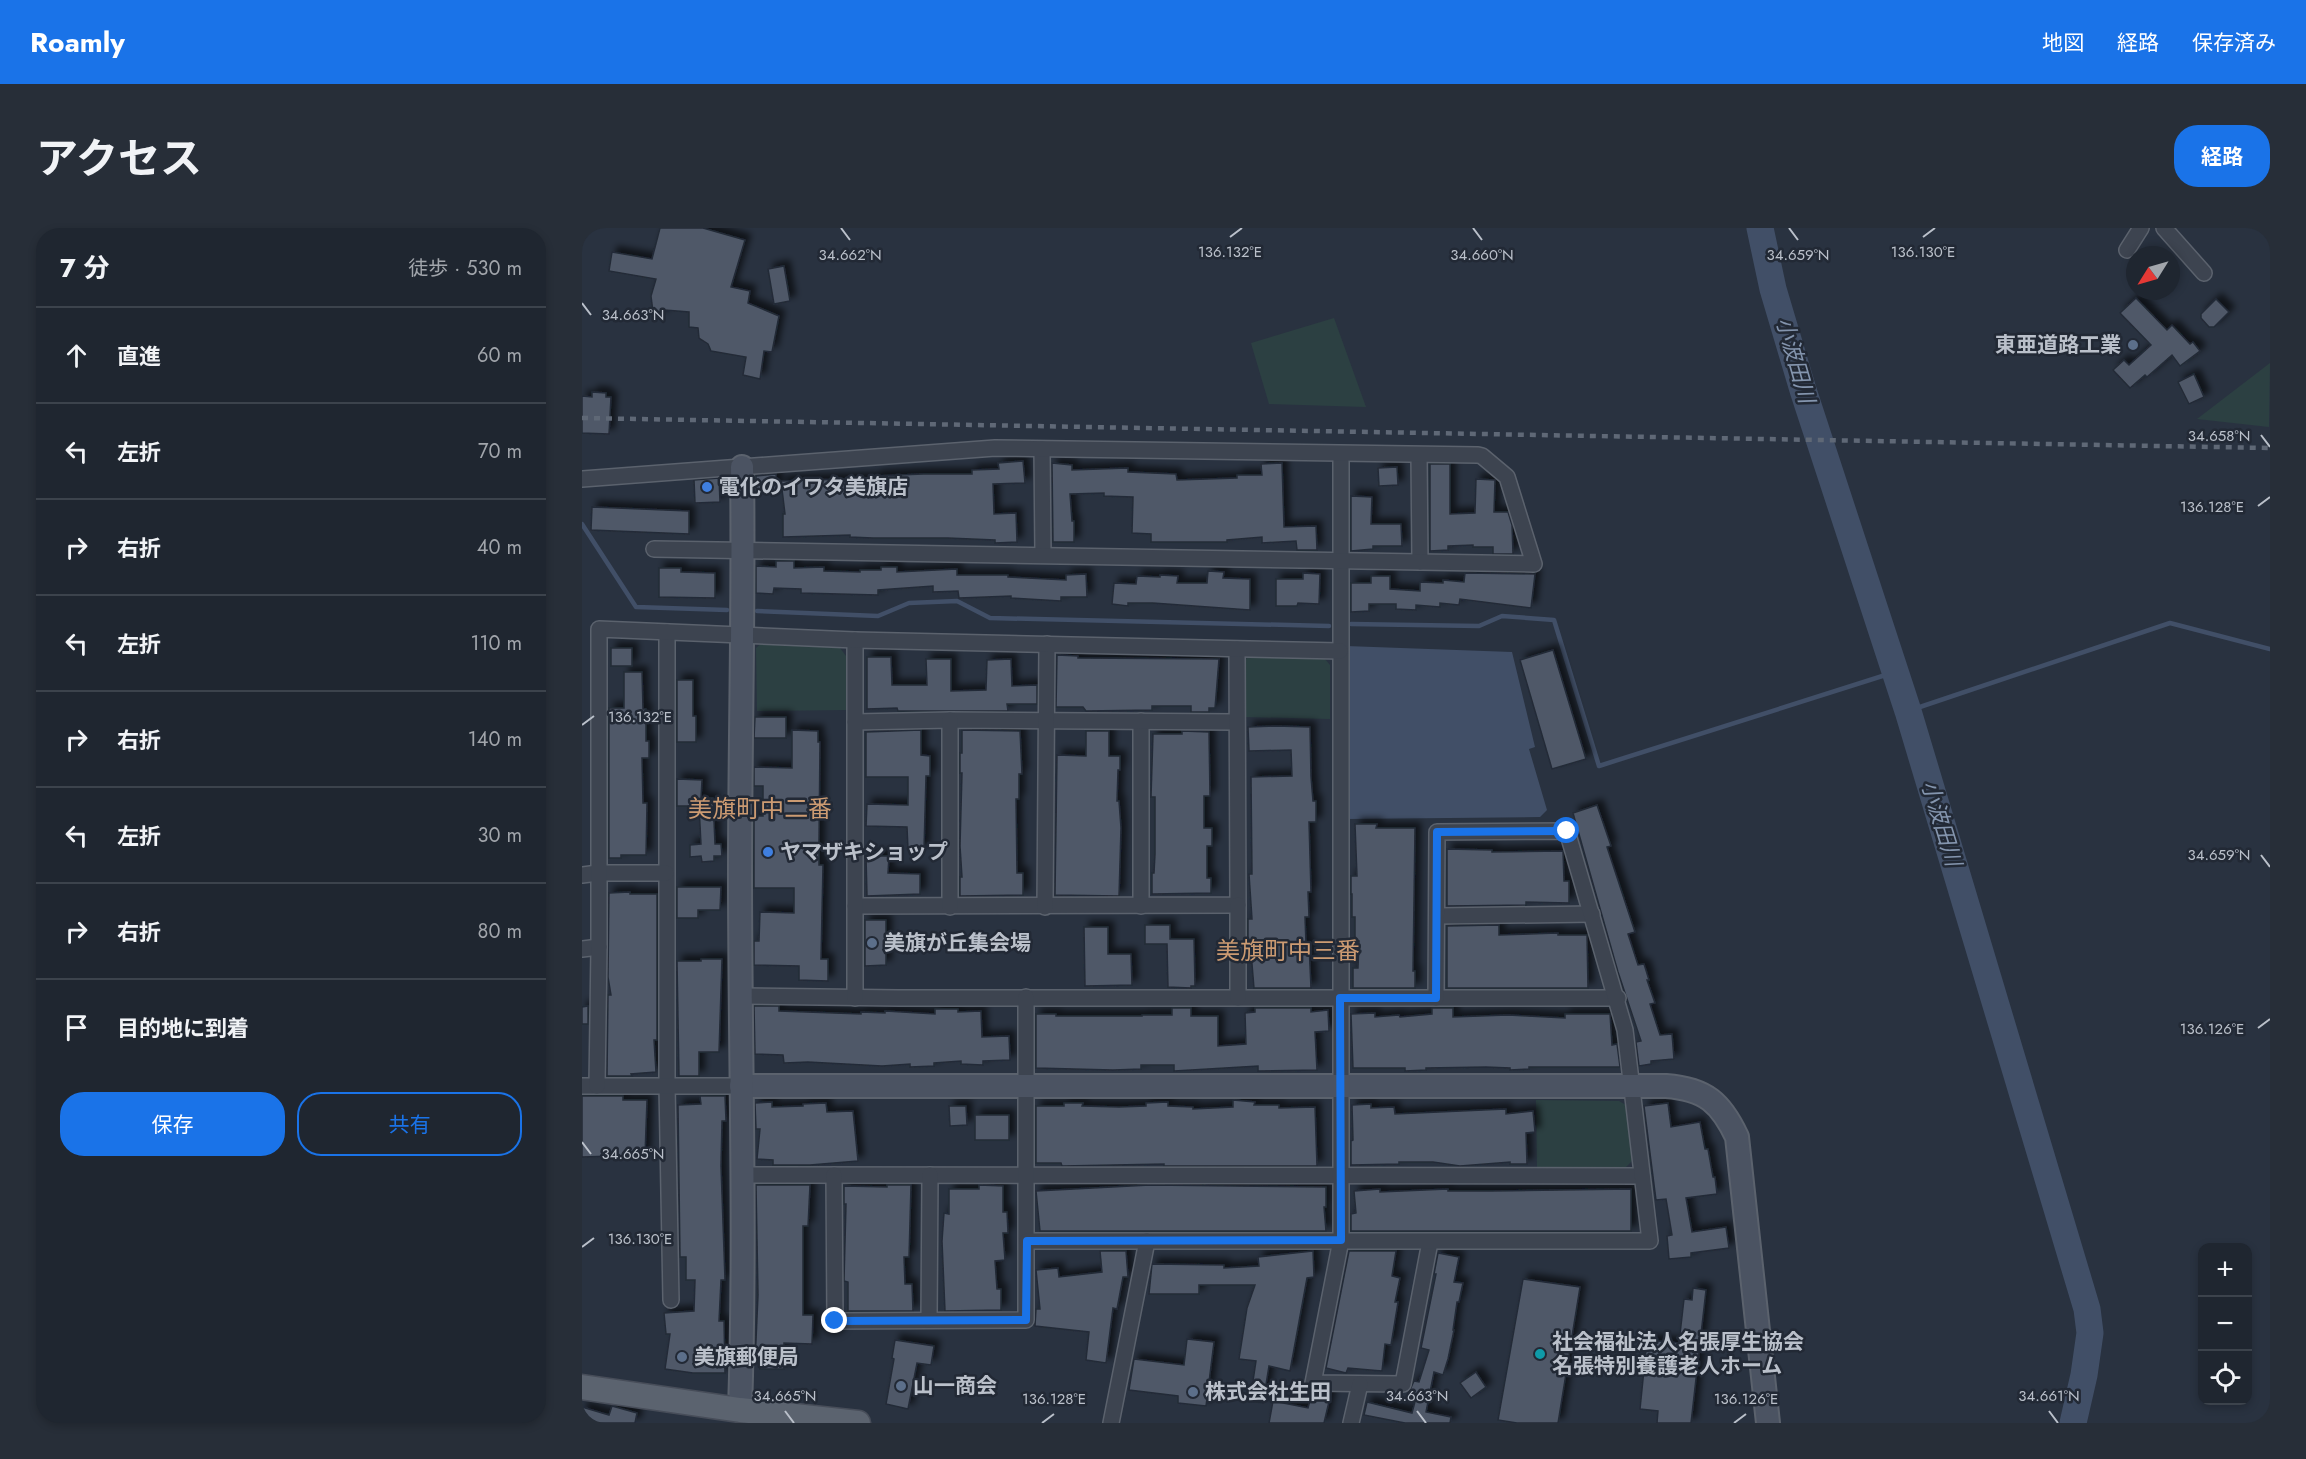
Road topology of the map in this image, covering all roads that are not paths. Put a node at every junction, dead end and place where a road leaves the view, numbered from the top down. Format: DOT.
graph roads {
  1 [pos="2141,228"];
  2 [pos="2164,228"];
  3 [pos="2130,246"];
  4 [pos="2204,273"];
  5 [pos="1042,449"];
  6 [pos="1341,454"];
  7 [pos="1419,455"];
  8 [pos="742,467"];
  9 [pos="582,479"];
  10 [pos="654,549"];
  11 [pos="743,552"];
  12 [pos="1043,555"];
  13 [pos="1340,561"];
  14 [pos="1420,562"];
  15 [pos="667,632"];
  16 [pos="743,634"];
  17 [pos="855,640"];
  18 [pos="1047,644"];
  19 [pos="1237,649"];
  20 [pos="1340,651"];
  21 [pos="950,720"];
  22 [pos="1047,720"];
  23 [pos="1141,721"];
  24 [pos="855,722"];
  25 [pos="1236,722"];
  26 [pos="598,873"];
  27 [pos="666,873"];
  28 [pos="582,874"];
  29 [pos="1238,905"];
  30 [pos="855,906"];
  31 [pos="1142,906"];
  32 [pos="950,907"];
  33 [pos="1046,907"];
  34 [pos="1592,915"];
  35 [pos="1437,916"];
  36 [pos="599,947"];
  37 [pos="582,949"];
  38 [pos="741,996"];
  39 [pos="1026,997"];
  40 [pos="855,998"];
  41 [pos="1238,998"];
  42 [pos="1340,998"];
  43 [pos="1436,998"];
  44 [pos="1618,998"];
  45 [pos="590,1086"];
  46 [pos="667,1086"];
  47 [pos="741,1086"];
  48 [pos="1026,1086"];
  49 [pos="1632,1086"];
  50 [pos="1341,1087"];
  51 [pos="834,1174"];
  52 [pos="1026,1174"];
  53 [pos="742,1175"];
  54 [pos="930,1175"];
  55 [pos="1340,1176"];
  56 [pos="1642,1176"];
  57 [pos="1341,1240"];
  58 [pos="1027,1241"];
  59 [pos="1147,1241"];
  60 [pos="1430,1242"];
  61 [pos="671,1300"];
  62 [pos="929,1320"];
  63 [pos="1360,1384"];
  64 [pos="582,1387"];
  65 [pos="738,1416"];
  66 [pos="858,1423"];
  67 [pos="1111,1423"];
  68 [pos="1351,1423"];
  69 [pos="1767,1423"];
  1 -- 3 [label="street"];
  2 -- 4 [label="street"];
  5 -- 6 [label="street"];
  5 -- 8 [label="street"];
  5 -- 12 [label="street"];
  6 -- 7 [label="street"];
  6 -- 13 [label="street"];
  7 -- 14 [label="street"];
  7 -- 14 [label="street"];
  8 -- 9 [label="street"];
  8 -- 11 [label="street"];
  10 -- 11 [label="street"];
  11 -- 12 [label="street"];
  11 -- 16 [label="street"];
  12 -- 13 [label="street"];
  13 -- 14 [label="street"];
  13 -- 20 [label="street"];
  15 -- 16 [label="street"];
  15 -- 26 [label="street"];
  15 -- 27 [label="street"];
  16 -- 17 [label="street"];
  16 -- 38 [label="street"];
  17 -- 18 [label="street"];
  17 -- 24 [label="street"];
  18 -- 19 [label="street"];
  18 -- 22 [label="street"];
  19 -- 20 [label="street"];
  19 -- 25 [label="street"];
  20 -- 42 [label="street"];
  21 -- 22 [label="street"];
  21 -- 24 [label="street"];
  21 -- 32 [label="street"];
  22 -- 23 [label="street"];
  22 -- 33 [label="street"];
  23 -- 25 [label="street"];
  23 -- 31 [label="street"];
  24 -- 30 [label="street"];
  25 -- 29 [label="street"];
  26 -- 27 [label="street"];
  26 -- 28 [label="street"];
  26 -- 36 [label="street"];
  27 -- 46 [label="street"];
  29 -- 31 [label="street"];
  29 -- 41 [label="street"];
  30 -- 32 [label="street"];
  30 -- 40 [label="street"];
  31 -- 33 [label="street"];
  32 -- 33 [label="street"];
  34 -- 35 [label="street"];
  34 -- 35 [label="street"];
  34 -- 44 [label="street"];
  35 -- 43 [label="street"];
  36 -- 37 [label="street"];
  36 -- 45 [label="street"];
  38 -- 40 [label="street"];
  38 -- 47 [label="street"];
  39 -- 40 [label="street"];
  39 -- 41 [label="street"];
  39 -- 48 [label="street"];
  41 -- 42 [label="street"];
  42 -- 43 [label="street"];
  42 -- 50 [label="street"];
  43 -- 44 [label="street"];
  44 -- 49 [label="street"];
  45 -- 46 [label="street"];
  46 -- 47 [label="street"];
  46 -- 61 [label="street"];
  47 -- 48 [label="street"];
  47 -- 53 [label="street"];
  48 -- 50 [label="street"];
  48 -- 52 [label="street"];
  49 -- 50 [label="street"];
  49 -- 56 [label="street"];
  49 -- 69 [label="street"];
  50 -- 55 [label="street"];
  51 -- 53 [label="street"];
  51 -- 54 [label="street"];
  51 -- 62 [label="street"];
  52 -- 54 [label="street"];
  52 -- 55 [label="street"];
  52 -- 58 [label="street"];
  53 -- 65 [label="street"];
  54 -- 62 [label="street"];
  55 -- 56 [label="street"];
  55 -- 57 [label="street"];
  56 -- 60 [label="street"];
  57 -- 59 [label="street"];
  57 -- 60 [label="street"];
  57 -- 63 [label="street"];
  58 -- 59 [label="street"];
  58 -- 62 [label="street"];
  59 -- 67 [label="street"];
  60 -- 63 [label="street"];
  63 -- 68 [label="street"];
  64 -- 65 [label="main road"];
  65 -- 66 [label="main road"];
}
